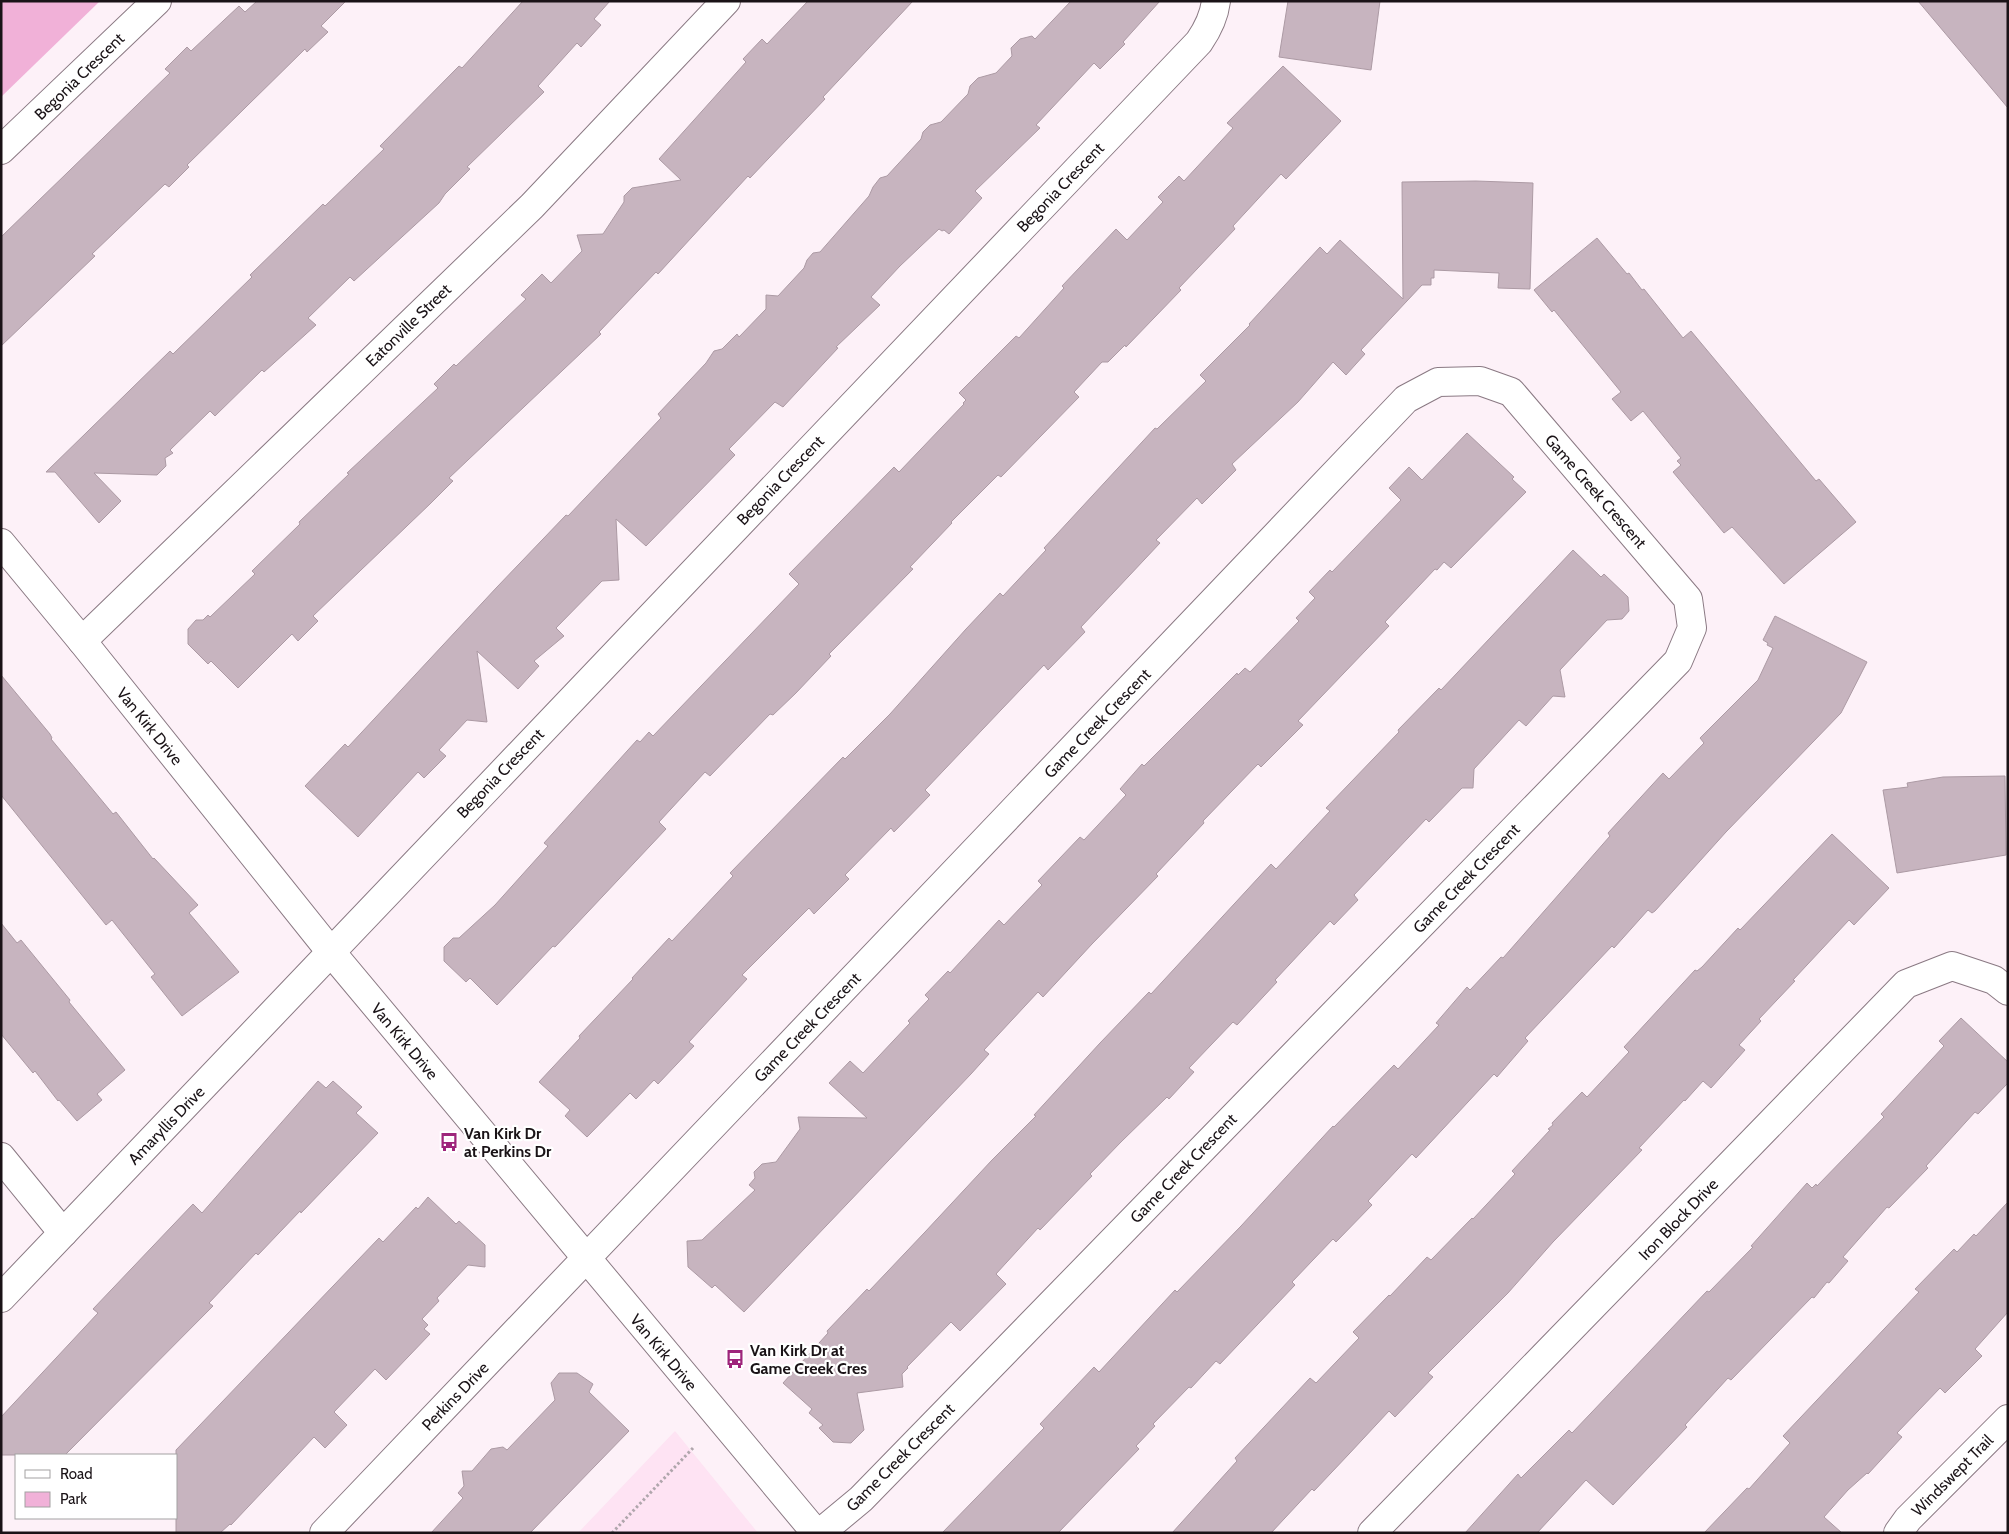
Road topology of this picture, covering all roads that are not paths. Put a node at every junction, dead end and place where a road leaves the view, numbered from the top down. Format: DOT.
graph roads {
  1 [pos="157,1"];
  2 [pos="726,1"];
  3 [pos="1216,1"];
  4 [pos="1,150"];
  5 [pos="1,543"];
  6 [pos="82,641"];
  7 [pos="331,952"];
  8 [pos="2008,991"];
  9 [pos="1,1157"];
  10 [pos="64,1233"];
  11 [pos="586,1259"];
  12 [pos="1,1298"];
  13 [pos="2008,1419"];
  14 [pos="324,1533"];
  15 [pos="816,1533"];
  16 [pos="820,1533"];
  17 [pos="1372,1533"];
  18 [pos="1898,1533"];
  1 -- 4 [label="street, Begonia Crescent"];
  2 -- 6 [label="street, Eatonville Street"];
  3 -- 7 [label="street, Begonia Crescent"];
  5 -- 6 [label="street, Van Kirk Drive"];
  6 -- 7 [label="street, Van Kirk Drive"];
  7 -- 10 [label="street, Amaryllis Drive"];
  7 -- 11 [label="street, Van Kirk Drive"];
  8 -- 17 [label="street, Iron Block Drive"];
  9 -- 10 [label="street"];
  10 -- 12 [label="street, Amaryllis Drive"];
  11 -- 14 [label="street, Perkins Drive"];
  11 -- 15 [label="street, Van Kirk Drive"];
  11 -- 16 [label="street, Game Creek Crescent"];
  13 -- 18 [label="street, Windswept Trail"];
}
